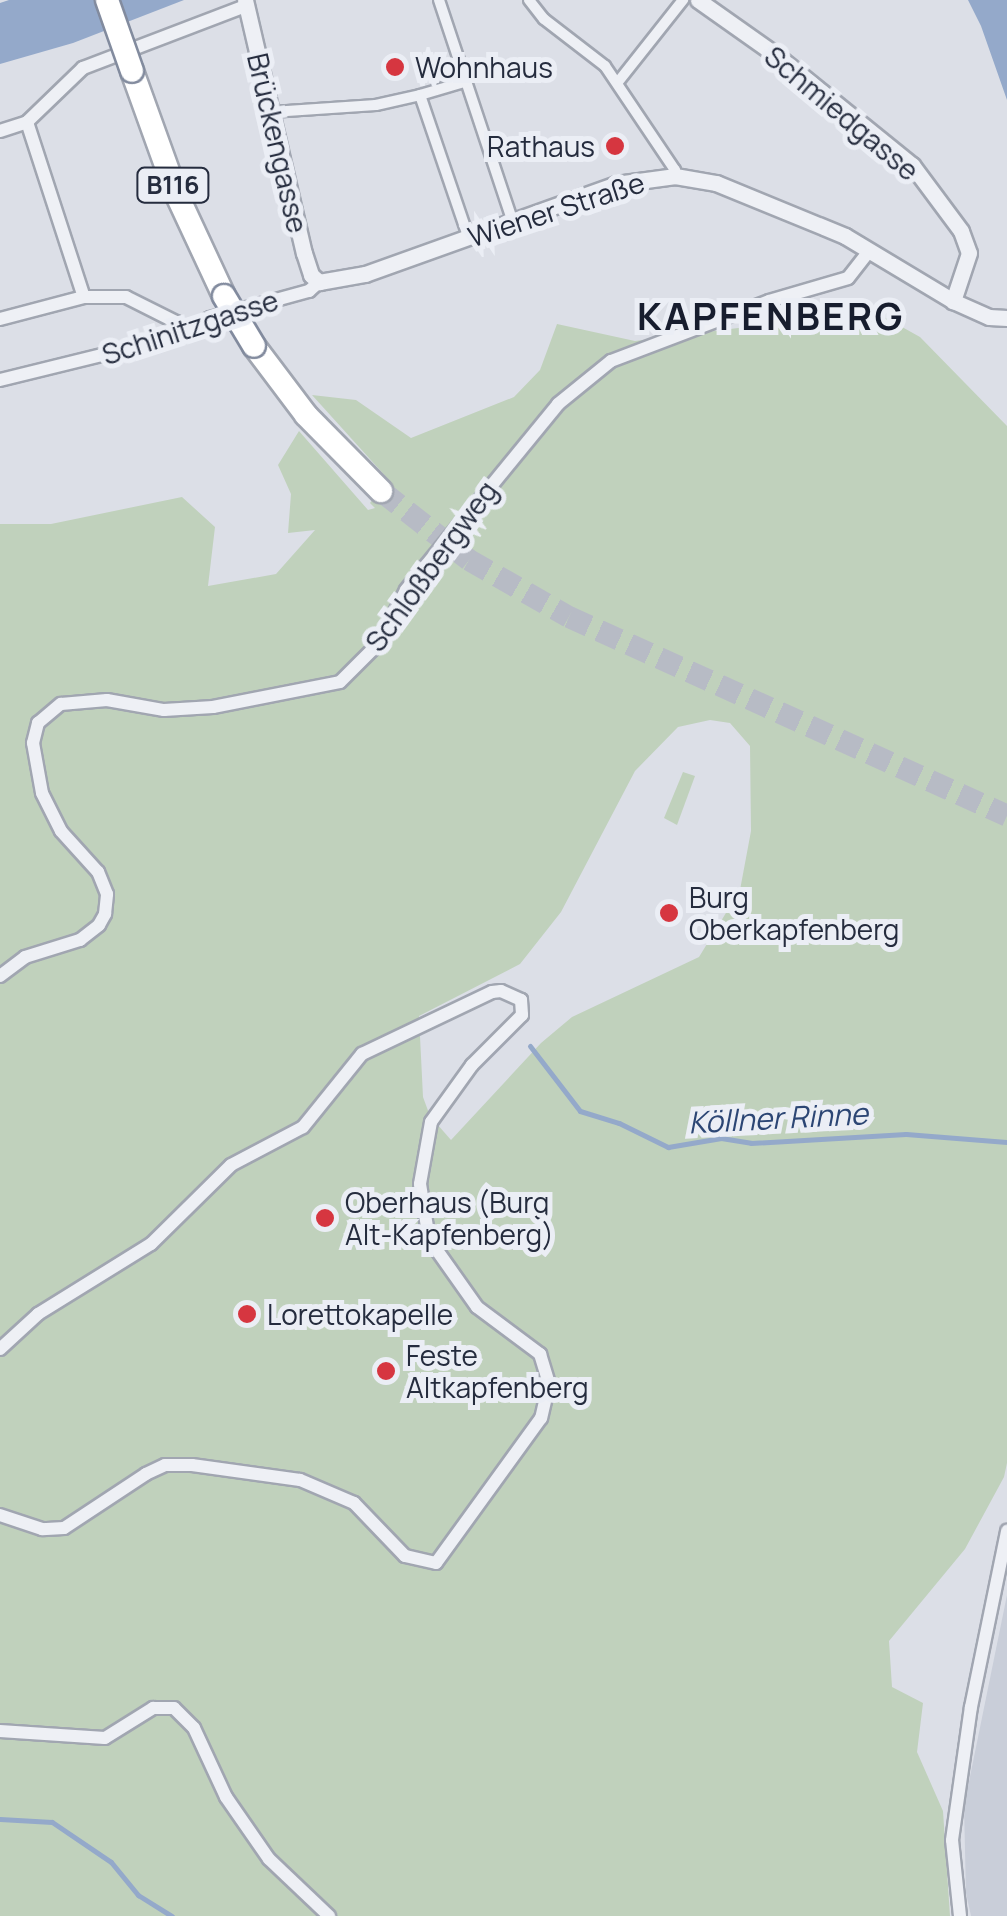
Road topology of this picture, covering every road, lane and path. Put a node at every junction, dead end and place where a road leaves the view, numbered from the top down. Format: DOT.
graph roads {
  1 [pos="106,0"];
  2 [pos="440,0"];
  3 [pos="529,0"];
  4 [pos="683,0"];
  5 [pos="698,0"];
  6 [pos="245,3"];
  7 [pos="464,78"];
  8 [pos="618,82"];
  9 [pos="418,95"];
  10 [pos="272,112"];
  11 [pos="27,122"];
  12 [pos="0,130"];
  13 [pos="675,176"];
  14 [pos="512,220"];
  15 [pos="468,236"];
  16 [pos="869,251"];
  17 [pos="319,282"];
  18 [pos="84,297"];
  19 [pos="953,301"];
  20 [pos="1007,318"];
  21 [pos="0,319"];
  22 [pos="184,335"];
  23 [pos="0,380"];
  24 [pos="381,491"];
  25 [pos="0,976"];
  26 [pos="0,1349"];
  27 [pos="0,1516"];
  28 [pos="1007,1531"];
  29 [pos="0,1730"];
  30 [pos="329,1916"];
  31 [pos="960,1916"];
  1 -- 24 [label="highway, B116, bridge"];
  2 -- 7 [label="street"];
  3 -- 8 [label="street"];
  4 -- 8 [label="street"];
  5 -- 19 [label="street, Schmiedgasse"];
  6 -- 10 [label="street, Brückengasse"];
  6 -- 11 [label="street"];
  7 -- 9 [label="street"];
  7 -- 14 [label="street"];
  8 -- 13 [label="street"];
  9 -- 10 [label="street"];
  9 -- 15 [label="street"];
  10 -- 17 [label="street, Brückengasse"];
  11 -- 12 [label="street"];
  11 -- 18 [label="street"];
  13 -- 14 [label="street, Wiener Straße"];
  13 -- 16 [label="street, Wiener Straße"];
  14 -- 15 [label="street, Wiener Straße"];
  15 -- 17 [label="street, Wiener Straße"];
  16 -- 19 [label="street, Wiener Straße"];
  16 -- 25 [label="street, Schloßbergweg"];
  17 -- 22 [label="street, Schinitzgasse"];
  18 -- 21 [label="street"];
  18 -- 22 [label="street"];
  19 -- 20 [label="street, Wiener Straße"];
  22 -- 23 [label="street, Schinitzgasse"];
  26 -- 27 [label="street"];
  28 -- 31 [label="street"];
  29 -- 30 [label="street"];
}
